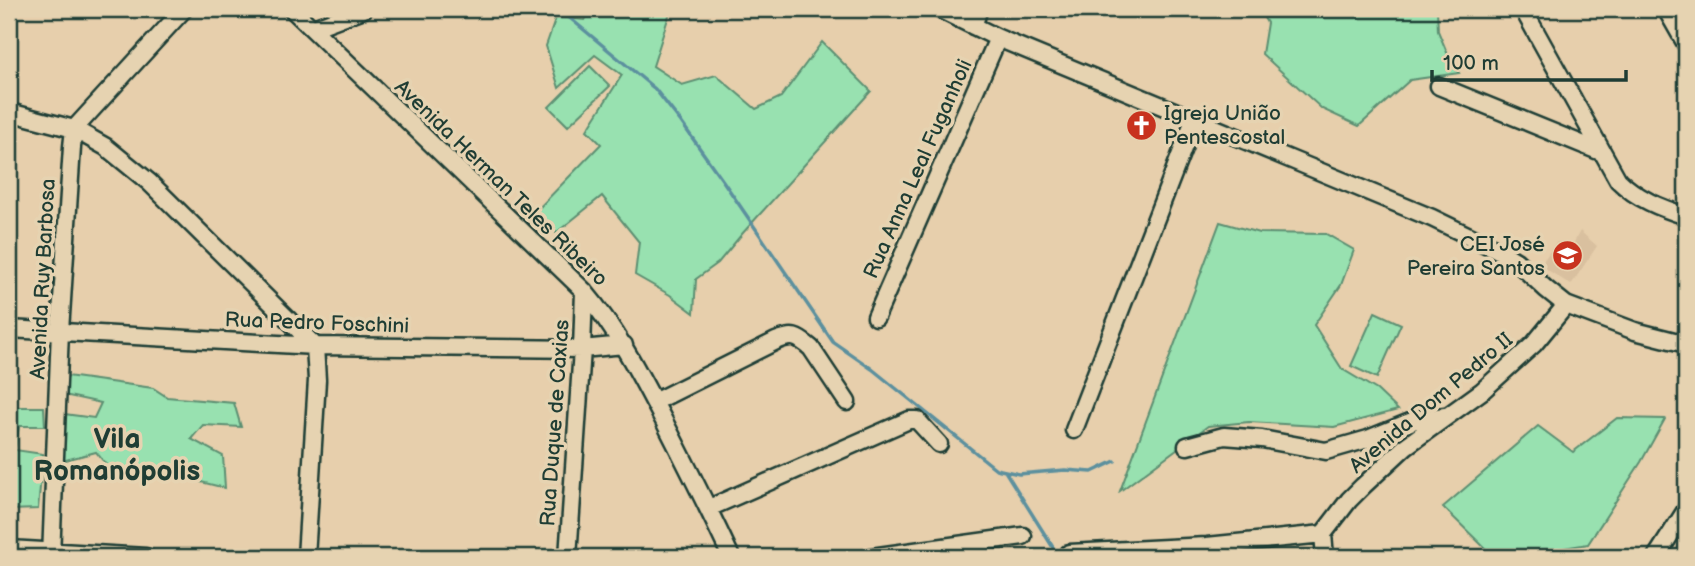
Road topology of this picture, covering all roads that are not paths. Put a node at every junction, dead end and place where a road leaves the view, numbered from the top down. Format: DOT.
graph roads {
  1 [pos="184,9"];
  2 [pos="292,9"];
  3 [pos="364,9"];
  4 [pos="939,9"];
  5 [pos="979,9"];
  6 [pos="1523,9"];
  7 [pos="1666,9"];
  8 [pos="973,26"];
  9 [pos="313,28"];
  10 [pos="998,38"];
  11 [pos="1686,44"];
  12 [pos="1439,86"];
  13 [pos="9,112"];
  14 [pos="1195,120"];
  15 [pos="74,130"];
  16 [pos="1601,152"];
  17 [pos="1686,216"];
  18 [pos="584,292"];
  19 [pos="1566,304"];
  20 [pos="279,310"];
  21 [pos="876,317"];
  22 [pos="9,329"];
  23 [pos="60,331"];
  24 [pos="278,344"];
  25 [pos="316,345"];
  26 [pos="624,345"];
  27 [pos="1686,345"];
  28 [pos="582,349"];
  29 [pos="654,402"];
  30 [pos="847,402"];
  31 [pos="1447,416"];
  32 [pos="1074,430"];
  33 [pos="939,444"];
  34 [pos="1187,446"];
  35 [pos="709,508"];
  36 [pos="1686,510"];
  37 [pos="1323,534"];
  38 [pos="1023,536"];
  39 [pos="9,549"];
  40 [pos="1208,552"];
  41 [pos="1069,553"];
  42 [pos="52,554"];
  43 [pos="146,557"];
  44 [pos="306,557"];
  45 [pos="568,557"];
  46 [pos="731,557"];
  47 [pos="871,557"];
  48 [pos="1325,557"];
  49 [pos="1656,557"];
  1 -- 15 [label="street"];
  2 -- 9 [label="street, Avenida Herman Teles Ribeiro"];
  3 -- 9 [label="street"];
  4 -- 8 [label="street"];
  5 -- 8 [label="street"];
  6 -- 16 [label="street"];
  7 -- 11 [label="street"];
  8 -- 10 [label="street"];
  9 -- 18 [label="street, Avenida Herman Teles Ribeiro"];
  10 -- 14 [label="street"];
  10 -- 21 [label="street, Rua Anna Leal Fuganholi"];
  12 -- 16 [label="street"];
  13 -- 15 [label="street"];
  14 -- 19 [label="street"];
  14 -- 32 [label="street"];
  15 -- 20 [label="street"];
  15 -- 23 [label="street, Avenida Ruy Barbosa"];
  16 -- 17 [label="street"];
  18 -- 26 [label="street, Avenida Herman Teles Ribeiro"];
  18 -- 28 [label="street, Rua Duque de Caxias"];
  19 -- 27 [label="street"];
  19 -- 31 [label="street, Avenida Dom Pedro II"];
  20 -- 24 [label="street"];
  20 -- 25 [label="street"];
  22 -- 23 [label="street, Rua Pedro Foschini"];
  23 -- 24 [label="street, Rua Pedro Foschini"];
  23 -- 42 [label="street, Avenida Ruy Barbosa"];
  24 -- 25 [label="street, Rua Pedro Foschini"];
  25 -- 28 [label="street, Rua Pedro Foschini"];
  25 -- 44 [label="street"];
  26 -- 28 [label="street, Rua Pedro Foschini"];
  26 -- 29 [label="street, Avenida Herman Teles Ribeiro"];
  28 -- 45 [label="street, Rua Duque de Caxias"];
  29 -- 30 [label="street"];
  29 -- 35 [label="street, Avenida Herman Teles Ribeiro"];
  31 -- 34 [label="street"];
  31 -- 37 [label="street, Avenida Dom Pedro II"];
  33 -- 35 [label="street"];
  35 -- 46 [label="street, Avenida Herman Teles Ribeiro"];
  36 -- 49 [label="street"];
  37 -- 40 [label="street"];
  37 -- 48 [label="street"];
  38 -- 47 [label="street"];
  39 -- 42 [label="street"];
  40 -- 41 [label="street"];
  42 -- 43 [label="street"];
}
